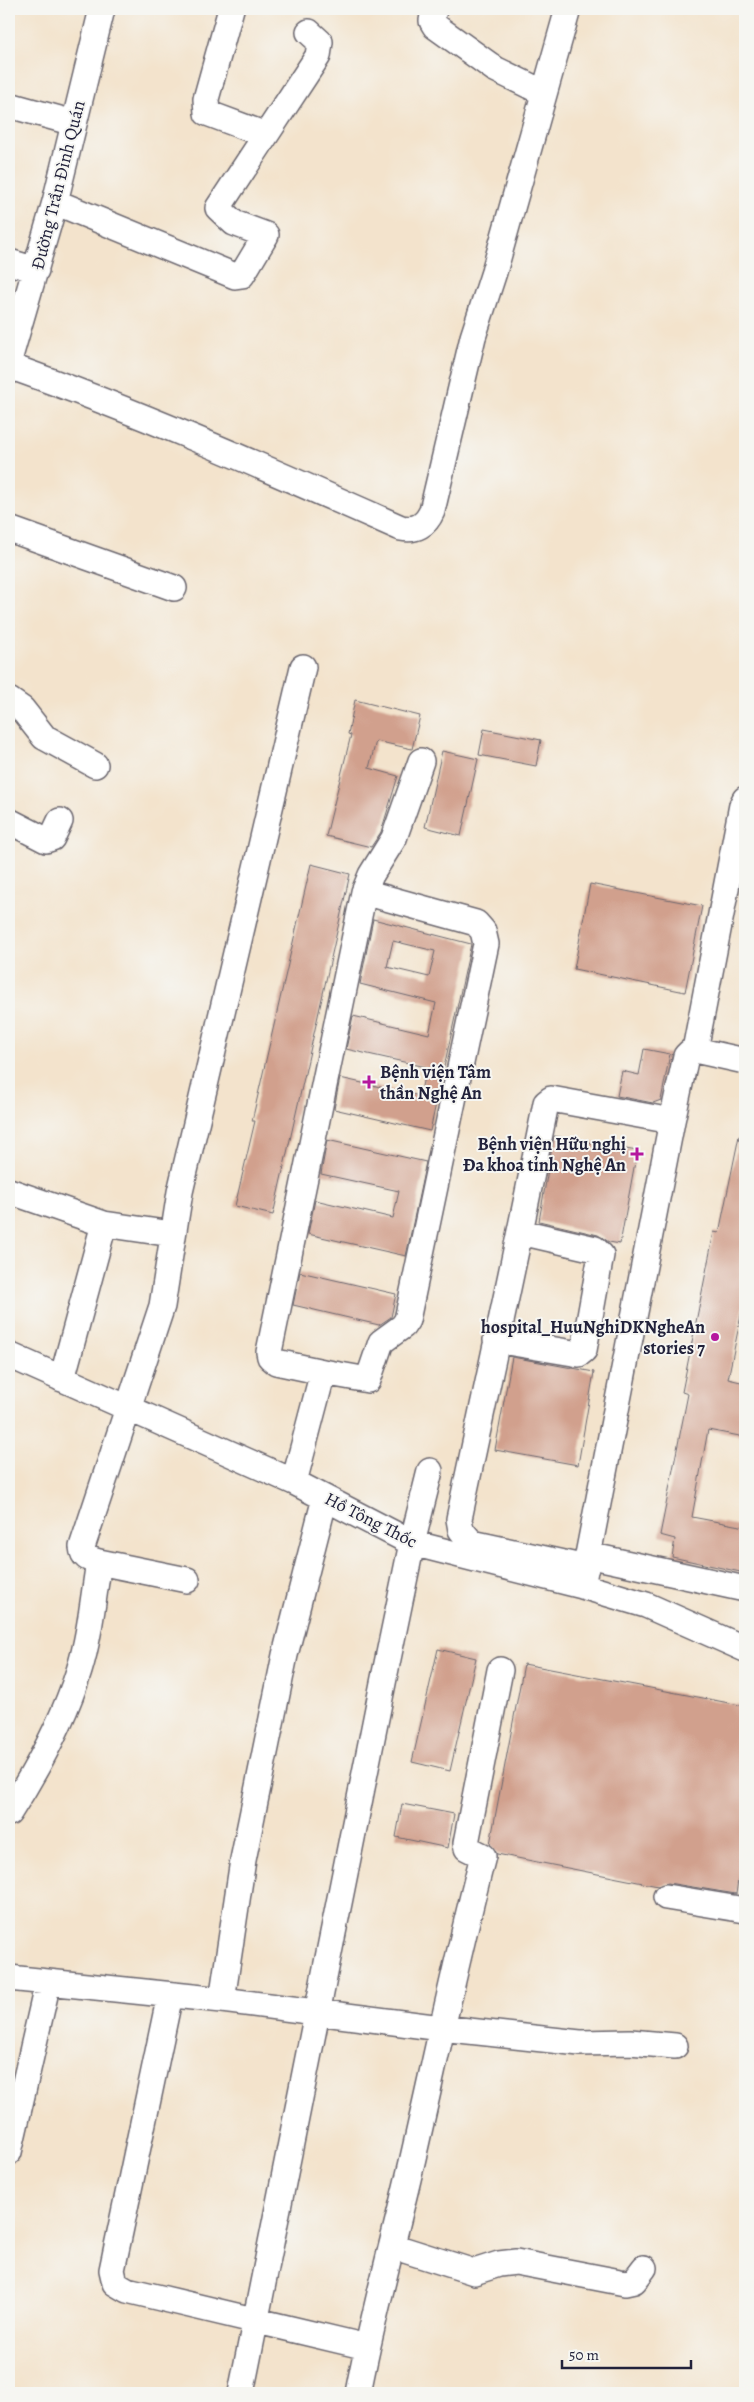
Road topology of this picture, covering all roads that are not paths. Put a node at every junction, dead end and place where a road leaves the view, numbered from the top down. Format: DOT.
graph roads {
  1 [pos="102,9"];
  2 [pos="230,9"];
  3 [pos="434,9"];
  4 [pos="568,9"];
  5 [pos="309,32"];
  6 [pos="544,93"];
  7 [pos="9,105"];
  8 [pos="74,123"];
  9 [pos="266,135"];
  10 [pos="55,202"];
  11 [pos="9,262"];
  12 [pos="36,270"];
  13 [pos="9,360"];
  14 [pos="9,366"];
  15 [pos="9,529"];
  16 [pos="174,588"];
  17 [pos="303,667"];
  18 [pos="9,700"];
  19 [pos="421,761"];
  20 [pos="95,765"];
  21 [pos="745,799"];
  22 [pos="9,821"];
  23 [pos="60,821"];
  24 [pos="364,892"];
  25 [pos="695,1050"];
  26 [pos="745,1061"];
  27 [pos="672,1121"];
  28 [pos="9,1191"];
  29 [pos="104,1224"];
  30 [pos="521,1232"];
  31 [pos="172,1234"];
  32 [pos="496,1340"];
  33 [pos="11,1363"];
  34 [pos="323,1372"];
  35 [pos="62,1378"];
  36 [pos="128,1408"];
  37 [pos="430,1471"];
  38 [pos="294,1482"];
  39 [pos="325,1498"];
  40 [pos="412,1543"];
  41 [pos="99,1562"];
  42 [pos="585,1569"];
  43 [pos="187,1580"];
  44 [pos="745,1588"];
  45 [pos="745,1649"];
  46 [pos="500,1670"];
  47 [pos="9,1813"];
  48 [pos="666,1897"];
  49 [pos="745,1910"];
  50 [pos="9,1978"];
  51 [pos="48,1982"];
  52 [pos="170,1995"];
  53 [pos="222,2000"];
  54 [pos="316,2012"];
  55 [pos="441,2028"];
  56 [pos="675,2046"];
  57 [pos="9,2152"];
  58 [pos="392,2246"];
  59 [pos="644,2268"];
  60 [pos="256,2319"];
  61 [pos="367,2347"];
  62 [pos="241,2393"];
  63 [pos="358,2393"];
  1 -- 8 [label="street, Đường Trần Đình Quán"];
  2 -- 9 [label="street"];
  3 -- 6 [label="street"];
  4 -- 6 [label="street"];
  5 -- 9 [label="street"];
  6 -- 14 [label="street"];
  7 -- 8 [label="street"];
  8 -- 10 [label="street, Đường Trần Đình Quán"];
  9 -- 10 [label="street"];
  10 -- 12 [label="street, Đường Trần Đình Quán"];
  11 -- 12 [label="street"];
  12 -- 13 [label="street, Đường Trần Đình Quán"];
  15 -- 16 [label="street"];
  17 -- 31 [label="street"];
  18 -- 20 [label="street"];
  19 -- 24 [label="street"];
  21 -- 25 [label="street"];
  22 -- 23 [label="street"];
  24 -- 34 [label="street"];
  24 -- 34 [label="street"];
  25 -- 26 [label="street"];
  25 -- 27 [label="street"];
  27 -- 30 [label="street"];
  27 -- 42 [label="street"];
  28 -- 29 [label="street"];
  29 -- 31 [label="street"];
  29 -- 35 [label="street"];
  30 -- 32 [label="street"];
  30 -- 32 [label="street"];
  31 -- 36 [label="street"];
  32 -- 42 [label="street"];
  33 -- 35 [label="street, Hồ Tông Thốc"];
  34 -- 38 [label="street"];
  35 -- 36 [label="street, Hồ Tông Thốc"];
  36 -- 38 [label="street, Hồ Tông Thốc"];
  36 -- 41 [label="street"];
  37 -- 40 [label="street"];
  38 -- 39 [label="street, Hồ Tông Thốc"];
  39 -- 40 [label="street, Hồ Tông Thốc"];
  39 -- 53 [label="street"];
  40 -- 42 [label="street, Hồ Tông Thốc"];
  40 -- 54 [label="street"];
  41 -- 43 [label="street"];
  41 -- 47 [label="street"];
  42 -- 44 [label="street"];
  42 -- 45 [label="street, Hồ Tông Thốc"];
  46 -- 55 [label="street"];
  48 -- 49 [label="street"];
  50 -- 51 [label="street"];
  51 -- 52 [label="street"];
  51 -- 57 [label="street"];
  52 -- 53 [label="street"];
  52 -- 60 [label="street"];
  53 -- 54 [label="street"];
  54 -- 55 [label="street"];
  54 -- 60 [label="street"];
  55 -- 56 [label="street"];
  55 -- 58 [label="street"];
  58 -- 59 [label="street"];
  58 -- 61 [label="street"];
  60 -- 61 [label="street"];
  60 -- 62 [label="street"];
  61 -- 63 [label="street"];
}
